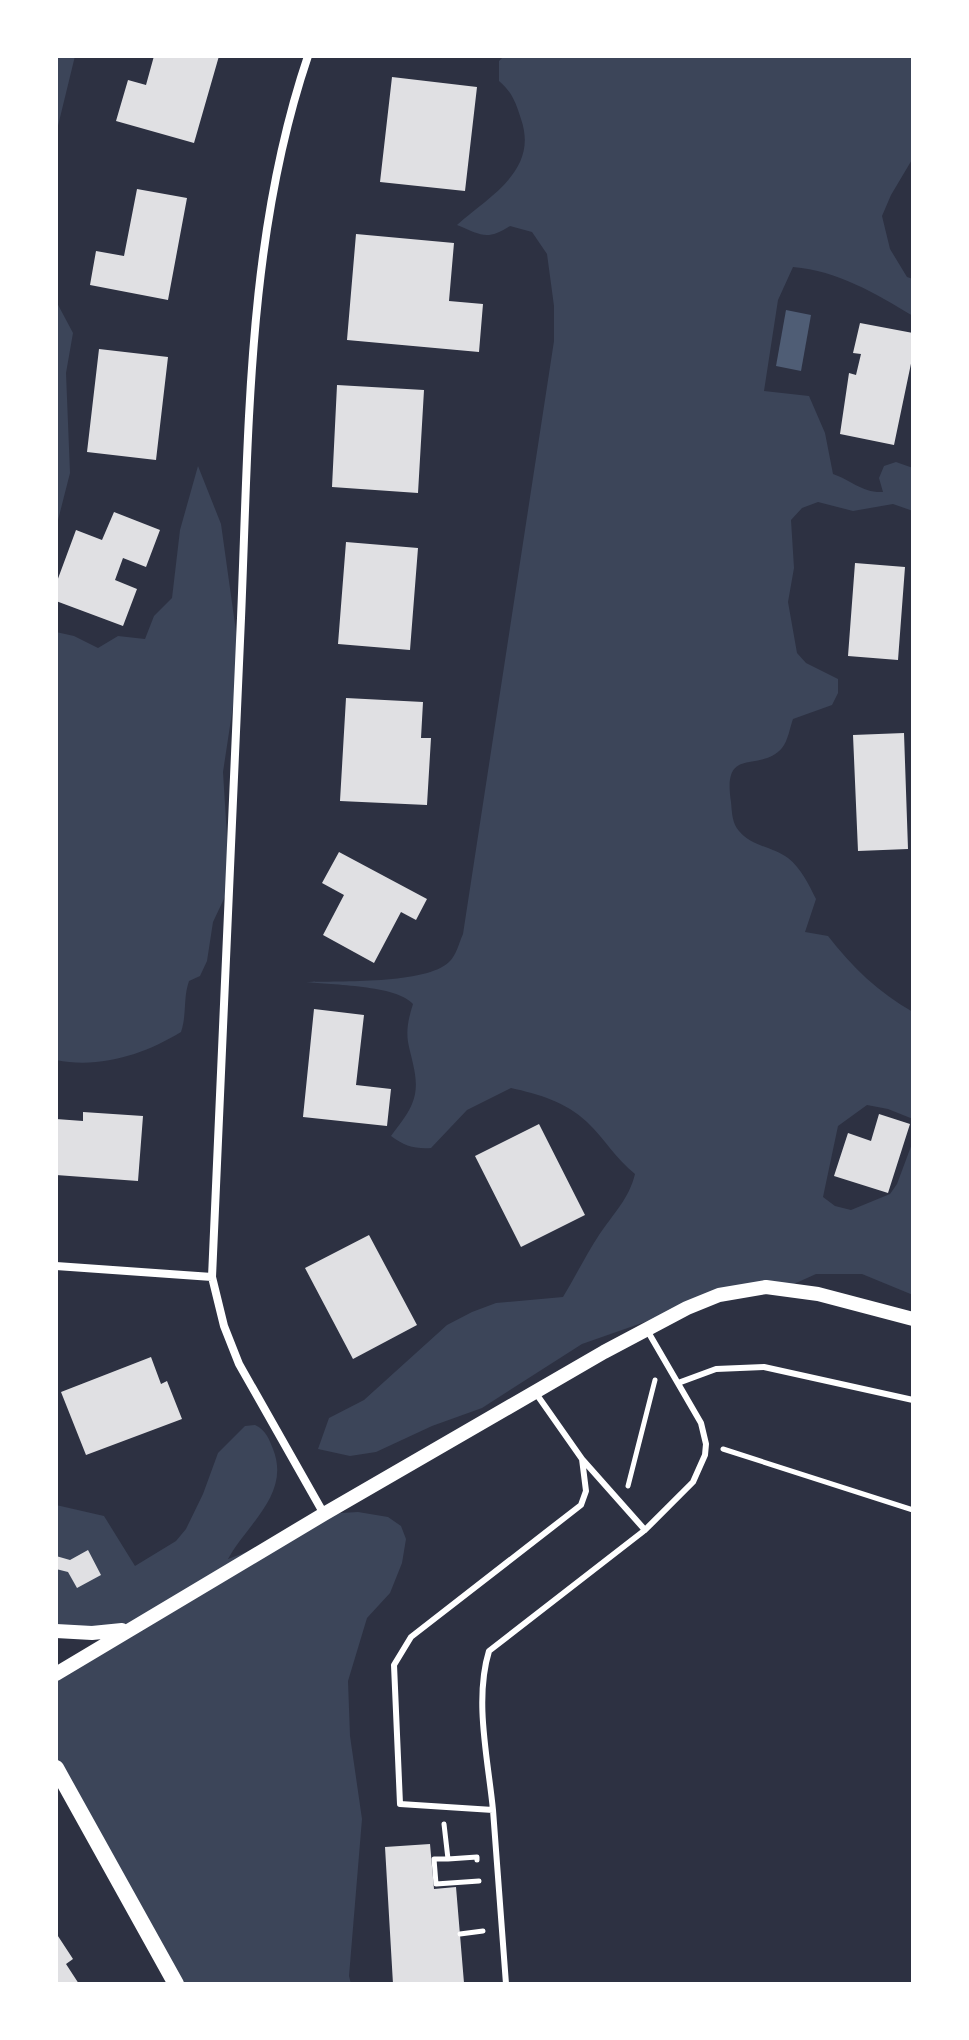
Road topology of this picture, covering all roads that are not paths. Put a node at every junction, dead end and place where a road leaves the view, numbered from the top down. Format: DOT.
graph roads {
  1 [pos="308,56"];
  2 [pos="56,1266"];
  3 [pos="212,1277"];
  4 [pos="913,1319"];
  5 [pos="647,1330"];
  6 [pos="678,1383"];
  7 [pos="535,1392"];
  8 [pos="913,1400"];
  9 [pos="582,1459"];
  10 [pos="324,1514"];
  11 [pos="645,1530"];
  12 [pos="126,1630"];
  13 [pos="56,1631"];
  14 [pos="56,1674"];
  15 [pos="56,1768"];
  16 [pos="493,1810"];
  17 [pos="176,1984"];
  18 [pos="506,1984"];
  1 -- 3 [label="street"];
  2 -- 3 [label="street"];
  3 -- 10 [label="street"];
  4 -- 5 [label="street"];
  5 -- 6 [label="lane"];
  5 -- 7 [label="street"];
  6 -- 8 [label="lane"];
  6 -- 11 [label="lane"];
  7 -- 9 [label="lane"];
  7 -- 10 [label="street"];
  9 -- 11 [label="lane"];
  9 -- 16 [label="lane"];
  10 -- 12 [label="street"];
  11 -- 16 [label="lane"];
  12 -- 13 [label="street"];
  12 -- 14 [label="street"];
  15 -- 17 [label="main road"];
  16 -- 18 [label="lane"];
}
